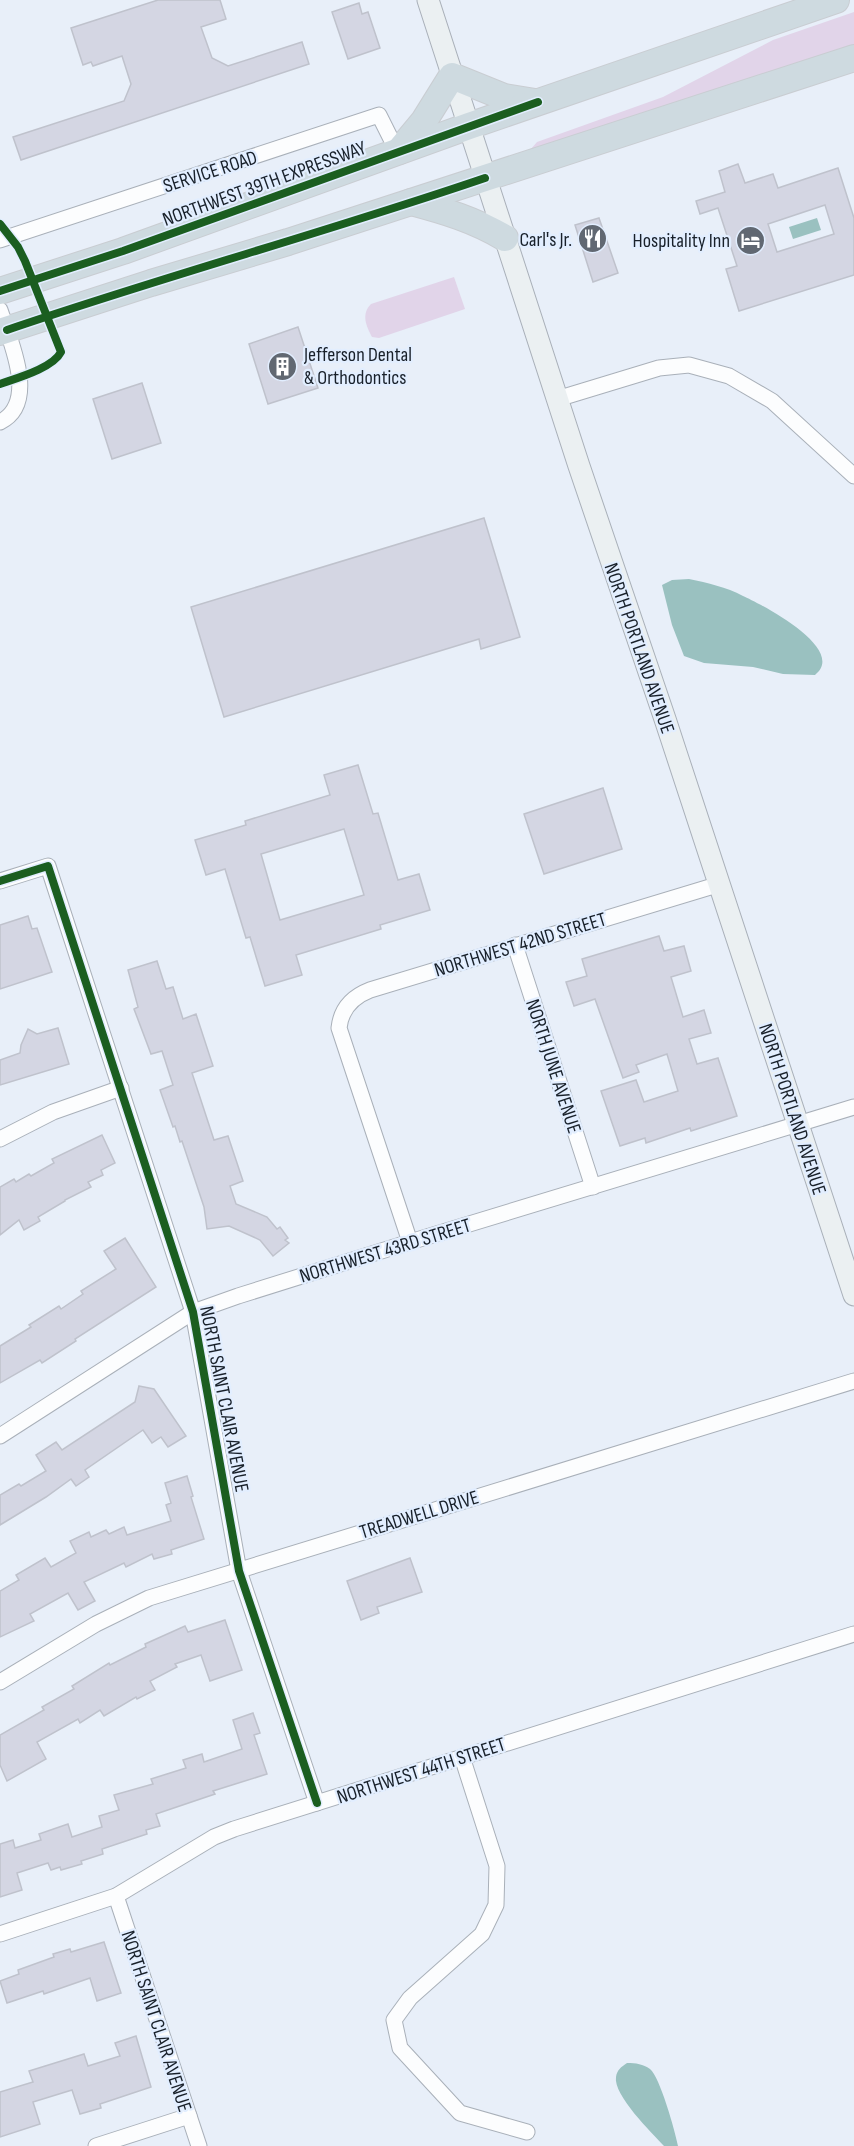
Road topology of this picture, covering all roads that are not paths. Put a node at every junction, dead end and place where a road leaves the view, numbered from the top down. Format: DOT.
graph roads {
  1 [pos="428,0"];
  2 [pos="836,0"];
  3 [pos="854,58"];
  4 [pos="452,76"];
  5 [pos="538,102"];
  6 [pos="469,126"];
  7 [pos="398,153"];
  8 [pos="485,178"];
  9 [pos="410,202"];
  10 [pos="505,238"];
  11 [pos="0,240"];
  12 [pos="0,291"];
  13 [pos="2,324"];
  14 [pos="558,399"];
  15 [pos="0,422"];
  16 [pos="854,476"];
  17 [pos="0,881"];
  18 [pos="720,884"];
  19 [pos="515,945"];
  20 [pos="121,1088"];
  21 [pos="854,1107"];
  22 [pos="798,1124"];
  23 [pos="0,1138"];
  24 [pos="592,1187"];
  25 [pos="410,1242"];
  26 [pos="854,1295"];
  27 [pos="193,1312"];
  28 [pos="854,1382"];
  29 [pos="0,1436"];
  30 [pos="239,1571"];
  31 [pos="854,1634"];
  32 [pos="0,1682"];
  33 [pos="462,1757"];
  34 [pos="317,1803"];
  35 [pos="116,1896"];
  36 [pos="0,1934"];
  37 [pos="189,2116"];
  38 [pos="527,2132"];
  39 [pos="96,2146"];
  40 [pos="199,2146"];
  1 -- 4 [label="main road, NORTH PORTLAND AVENUE"];
  2 -- 5 [label="highway, NORTHWEST 39TH EXPRESSWAY"];
  3 -- 8 [label="highway"];
  4 -- 5 [label="highway"];
  4 -- 6 [label="main road, NORTH PORTLAND AVENUE"];
  4 -- 7 [label="highway"];
  5 -- 6 [label="highway, NORTHWEST 39TH EXPRESSWAY"];
  6 -- 7 [label="highway, NORTHWEST 39TH EXPRESSWAY"];
  6 -- 8 [label="main road, NORTH PORTLAND AVENUE"];
  7 -- 11 [label="street, SERVICE ROAD"];
  7 -- 12 [label="highway, NORTHWEST 39TH EXPRESSWAY"];
  8 -- 9 [label="highway"];
  8 -- 10 [label="main road, NORTH PORTLAND AVENUE"];
  9 -- 10 [label="highway"];
  9 -- 13 [label="highway"];
  10 -- 14 [label="main road, NORTH PORTLAND AVENUE"];
  13 -- 15 [label="street"];
  14 -- 16 [label="street"];
  14 -- 18 [label="main road, NORTH PORTLAND AVENUE"];
  17 -- 20 [label="street, NORTH SAINT CLAIR AVENUE"];
  18 -- 19 [label="street, NORTHWEST 42ND STREET"];
  18 -- 22 [label="main road, NORTH PORTLAND AVENUE"];
  19 -- 24 [label="street, NORTH JUNE AVENUE"];
  19 -- 25 [label="street, NORTHWEST 42ND STREET"];
  20 -- 23 [label="street"];
  20 -- 27 [label="street, NORTH SAINT CLAIR AVENUE"];
  21 -- 22 [label="street"];
  22 -- 24 [label="street, NORTHWEST 43RD STREET"];
  22 -- 26 [label="main road, NORTH PORTLAND AVENUE"];
  24 -- 25 [label="street, NORTHWEST 43RD STREET"];
  25 -- 27 [label="street, NORTHWEST 43RD STREET"];
  27 -- 29 [label="street, NORTHWEST 43RD STREET"];
  27 -- 30 [label="street, NORTH SAINT CLAIR AVENUE"];
  28 -- 30 [label="street, TREADWELL DRIVE"];
  30 -- 32 [label="street, TREADWELL DRIVE"];
  30 -- 34 [label="street, NORTH SAINT CLAIR AVENUE"];
  31 -- 33 [label="street, NORTHWEST 44TH STREET"];
  33 -- 34 [label="street, NORTHWEST 44TH STREET"];
  33 -- 38 [label="street"];
  34 -- 35 [label="street, NORTHWEST 44TH STREET"];
  35 -- 36 [label="street, NORTHWEST 44TH STREET"];
  35 -- 37 [label="street, NORTH SAINT CLAIR AVENUE"];
  37 -- 39 [label="street"];
  37 -- 40 [label="street, NORTH SAINT CLAIR AVENUE"];
}
